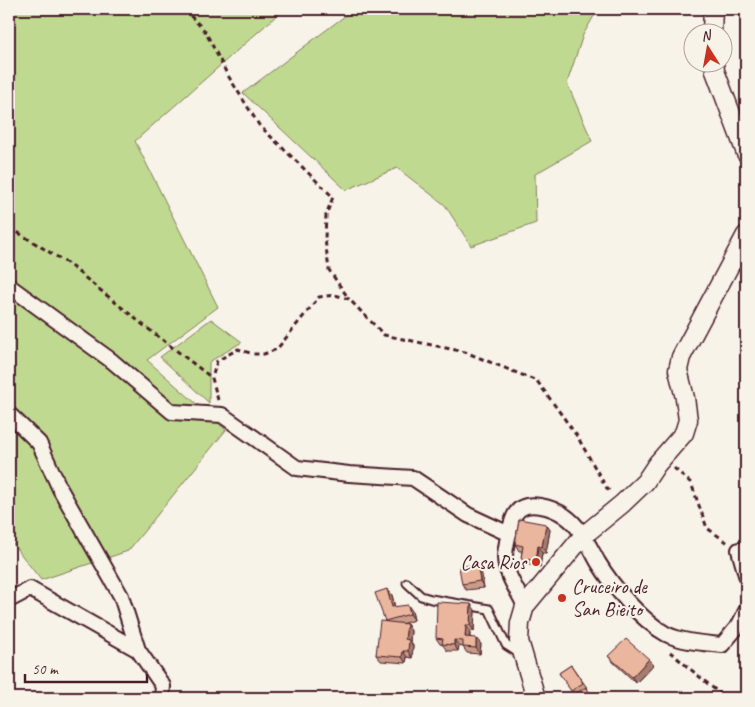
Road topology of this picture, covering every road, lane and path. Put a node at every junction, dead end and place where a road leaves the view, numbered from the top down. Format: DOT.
graph roads {
  1 [pos="184,9"];
  2 [pos="713,9"];
  3 [pos="712,22"];
  4 [pos="715,72"];
  5 [pos="746,153"];
  6 [pos="9,230"];
  7 [pos="746,235"];
  8 [pos="740,260"];
  9 [pos="9,286"];
  10 [pos="349,299"];
  11 [pos="212,378"];
  12 [pos="9,414"];
  13 [pos="222,415"];
  14 [pos="662,459"];
  15 [pos="622,504"];
  16 [pos="510,531"];
  17 [pos="580,538"];
  18 [pos="739,550"];
  19 [pos="746,576"];
  20 [pos="408,583"];
  21 [pos="9,600"];
  22 [pos="525,606"];
  23 [pos="746,611"];
  24 [pos="664,632"];
  25 [pos="138,650"];
  26 [pos="524,656"];
  27 [pos="162,698"];
  28 [pos="536,698"];
  29 [pos="725,698"];
  1 -- 10 [label="path"];
  2 -- 3 [label="street"];
  4 -- 5 [label="street"];
  6 -- 11 [label="path"];
  7 -- 8 [label="street"];
  8 -- 14 [label="street"];
  9 -- 13 [label="street"];
  10 -- 11 [label="path"];
  10 -- 15 [label="path"];
  11 -- 13 [label="path"];
  12 -- 25 [label="street"];
  13 -- 16 [label="street"];
  14 -- 15 [label="street"];
  14 -- 18 [label="path"];
  15 -- 17 [label="street"];
  16 -- 17 [label="street"];
  16 -- 22 [label="street"];
  17 -- 22 [label="street"];
  17 -- 24 [label="street"];
  18 -- 19 [label="street"];
  20 -- 26 [label="lane"];
  21 -- 25 [label="street"];
  22 -- 26 [label="street"];
  23 -- 24 [label="street"];
  24 -- 29 [label="path"];
  25 -- 27 [label="street"];
  26 -- 28 [label="street"];
}
